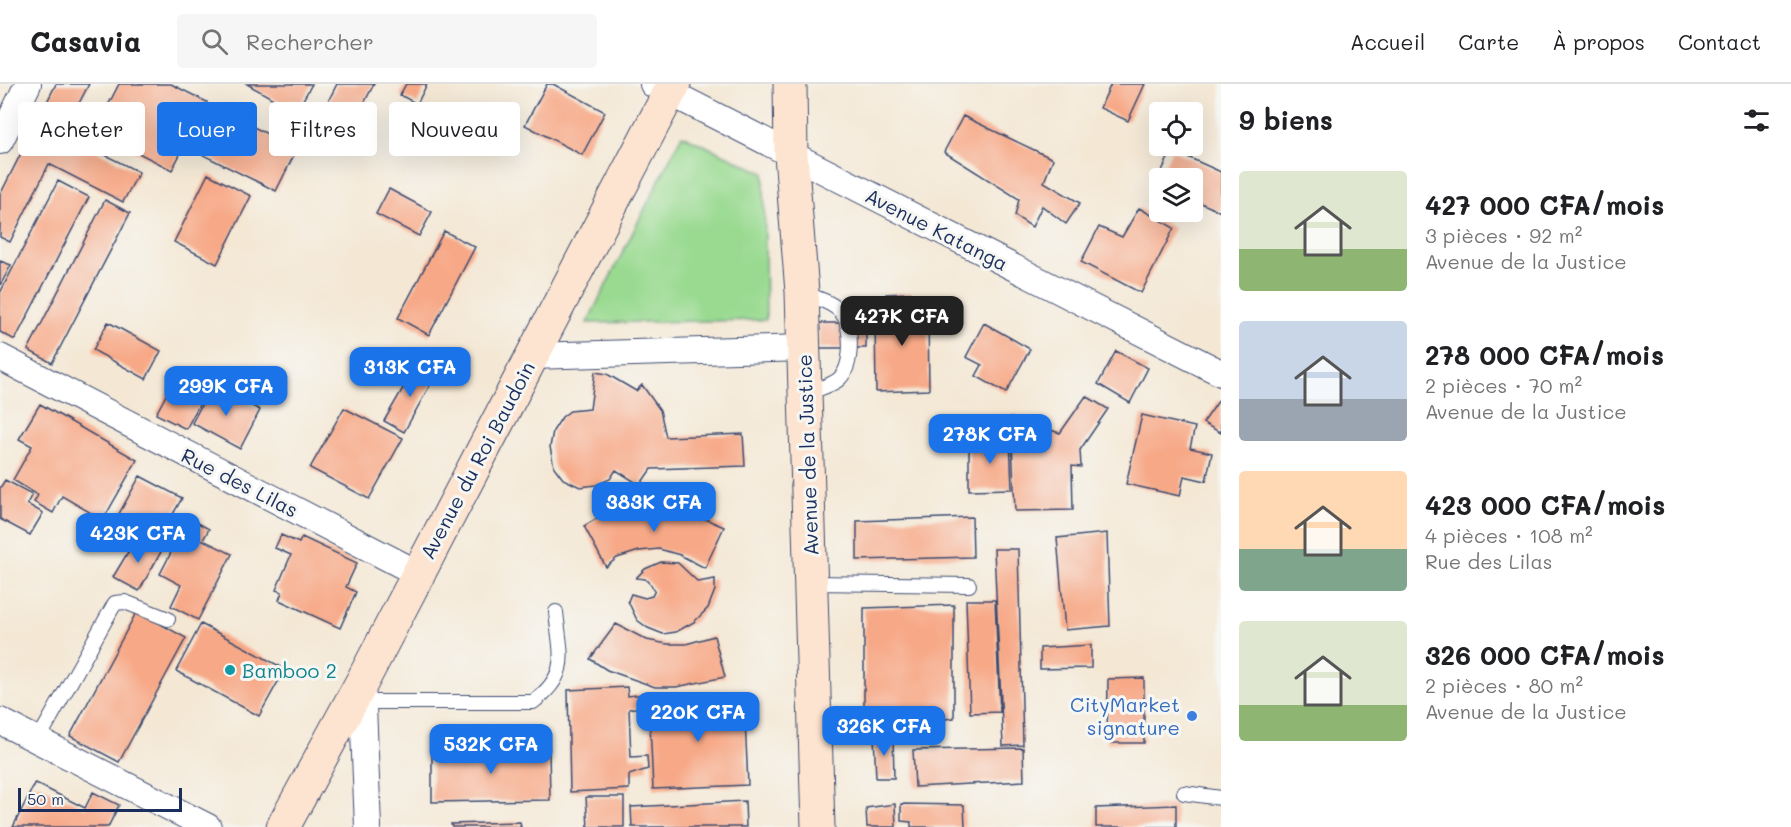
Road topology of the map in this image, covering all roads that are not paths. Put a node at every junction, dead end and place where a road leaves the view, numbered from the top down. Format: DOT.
graph roads {
  1 [pos="28,84"];
  2 [pos="790,84"];
  3 [pos="666,87"];
  4 [pos="0,141"];
  5 [pos="791,155"];
  6 [pos="802,292"];
  7 [pos="804,348"];
  8 [pos="531,356"];
  9 [pos="0,357"];
  10 [pos="1221,373"];
  11 [pos="805,394"];
  12 [pos="417,573"];
  13 [pos="811,584"];
  14 [pos="969,585"];
  15 [pos="556,612"];
  16 [pos="168,619"];
  17 [pos="362,692"];
  18 [pos="0,722"];
  19 [pos="38,740"];
  20 [pos="1184,793"];
  21 [pos="1221,798"];
  22 [pos="208,827"];
  23 [pos="283,827"];
  24 [pos="368,827"];
  25 [pos="818,827"];
  1 -- 4 [label="street"];
  2 -- 5 [label="street, Avenue de la Justice"];
  3 -- 5 [label="street, Avenue Katanga"];
  3 -- 8 [label="street, Avenue du Roi Baudoin"];
  5 -- 6 [label="street, Avenue de la Justice"];
  5 -- 10 [label="street, Avenue Katanga"];
  6 -- 7 [label="street, Avenue de la Justice"];
  6 -- 11 [label="lane"];
  7 -- 8 [label="street"];
  7 -- 11 [label="street, Avenue de la Justice"];
  8 -- 12 [label="street, Avenue du Roi Baudoin"];
  9 -- 12 [label="street, Rue des Lilas"];
  11 -- 13 [label="street, Avenue de la Justice"];
  12 -- 17 [label="street, Avenue du Roi Baudoin"];
  13 -- 14 [label="lane"];
  13 -- 25 [label="street, Avenue de la Justice"];
  15 -- 17 [label="lane"];
  16 -- 19 [label="lane"];
  17 -- 23 [label="street, Avenue du Roi Baudoin"];
  17 -- 24 [label="street"];
  18 -- 19 [label="street"];
  19 -- 22 [label="street"];
  20 -- 21 [label="lane"];
}
